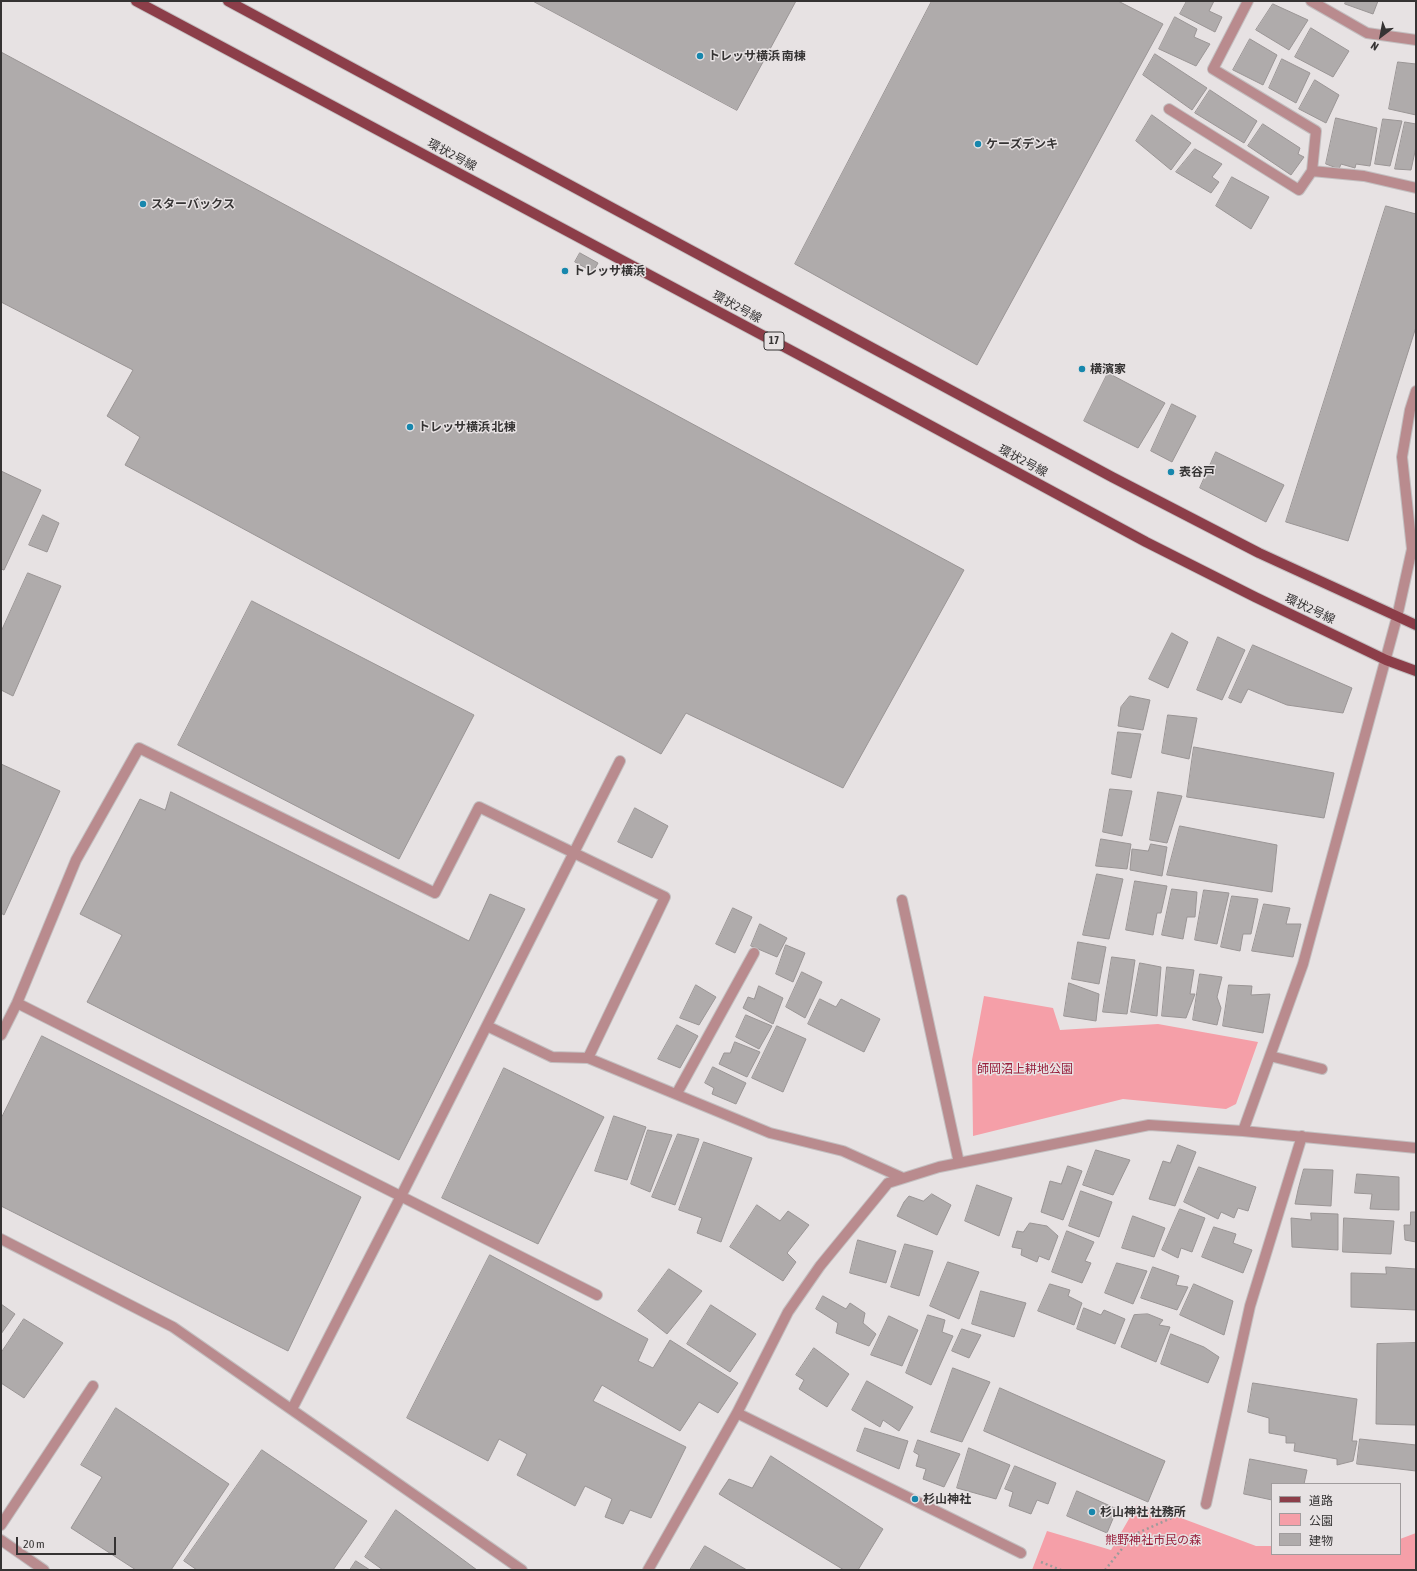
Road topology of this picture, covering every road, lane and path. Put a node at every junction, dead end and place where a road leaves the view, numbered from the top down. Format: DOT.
graph roads {
  1 [pos="136,1"];
  2 [pos="228,1"];
  3 [pos="1248,1"];
  4 [pos="1311,1"];
  5 [pos="1416,40"];
  6 [pos="1170,109"];
  7 [pos="1312,171"];
  8 [pos="1416,188"];
  9 [pos="1416,391"];
  10 [pos="1414,550"];
  11 [pos="1397,618"];
  12 [pos="1416,625"];
  13 [pos="1386,660"];
  14 [pos="1416,671"];
  15 [pos="620,761"];
  16 [pos="574,852"];
  17 [pos="902,900"];
  18 [pos="754,953"];
  19 [pos="16,1003"];
  20 [pos="487,1026"];
  21 [pos="1,1035"];
  22 [pos="1270,1056"];
  23 [pos="588,1058"];
  24 [pos="1322,1069"];
  25 [pos="677,1093"];
  26 [pos="1243,1131"];
  27 [pos="1302,1136"];
  28 [pos="1416,1148"];
  29 [pos="959,1163"];
  30 [pos="903,1178"];
  31 [pos="401,1196"];
  32 [pos="1,1239"];
  33 [pos="597,1295"];
  34 [pos="93,1386"];
  35 [pos="292,1409"];
  36 [pos="738,1413"];
  37 [pos="1206,1504"];
  38 [pos="1,1525"];
  39 [pos="1,1540"];
  40 [pos="1021,1553"];
  41 [pos="44,1570"];
  42 [pos="522,1570"];
  43 [pos="648,1570"];
  44 [pos="1105,1570"];
  1 -- 13 [label="main road, 環状2号線 / 17"];
  2 -- 11 [label="main road"];
  3 -- 7 [label="street"];
  4 -- 5 [label="street"];
  6 -- 7 [label="street"];
  7 -- 8 [label="street"];
  9 -- 10 [label="street"];
  10 -- 11 [label="street"];
  11 -- 12 [label="main road"];
  11 -- 13 [label="street"];
  13 -- 14 [label="main road, 環状2号線 / 17"];
  13 -- 22 [label="street"];
  15 -- 16 [label="street"];
  16 -- 19 [label="street"];
  16 -- 20 [label="street"];
  16 -- 23 [label="street"];
  17 -- 29 [label="street"];
  18 -- 25 [label="street"];
  19 -- 21 [label="street"];
  19 -- 31 [label="street"];
  20 -- 23 [label="street"];
  20 -- 31 [label="street"];
  22 -- 24 [label="street"];
  22 -- 26 [label="street"];
  23 -- 25 [label="street"];
  25 -- 30 [label="street"];
  26 -- 27 [label="street"];
  26 -- 29 [label="street"];
  27 -- 28 [label="street"];
  27 -- 37 [label="street"];
  29 -- 30 [label="street"];
  30 -- 36 [label="street"];
  31 -- 33 [label="street"];
  31 -- 35 [label="street"];
  32 -- 35 [label="street"];
  34 -- 38 [label="street"];
  35 -- 42 [label="street"];
  36 -- 40 [label="street"];
  36 -- 43 [label="street"];
  37 -- 44 [label="path"];
  39 -- 41 [label="street"];
}
